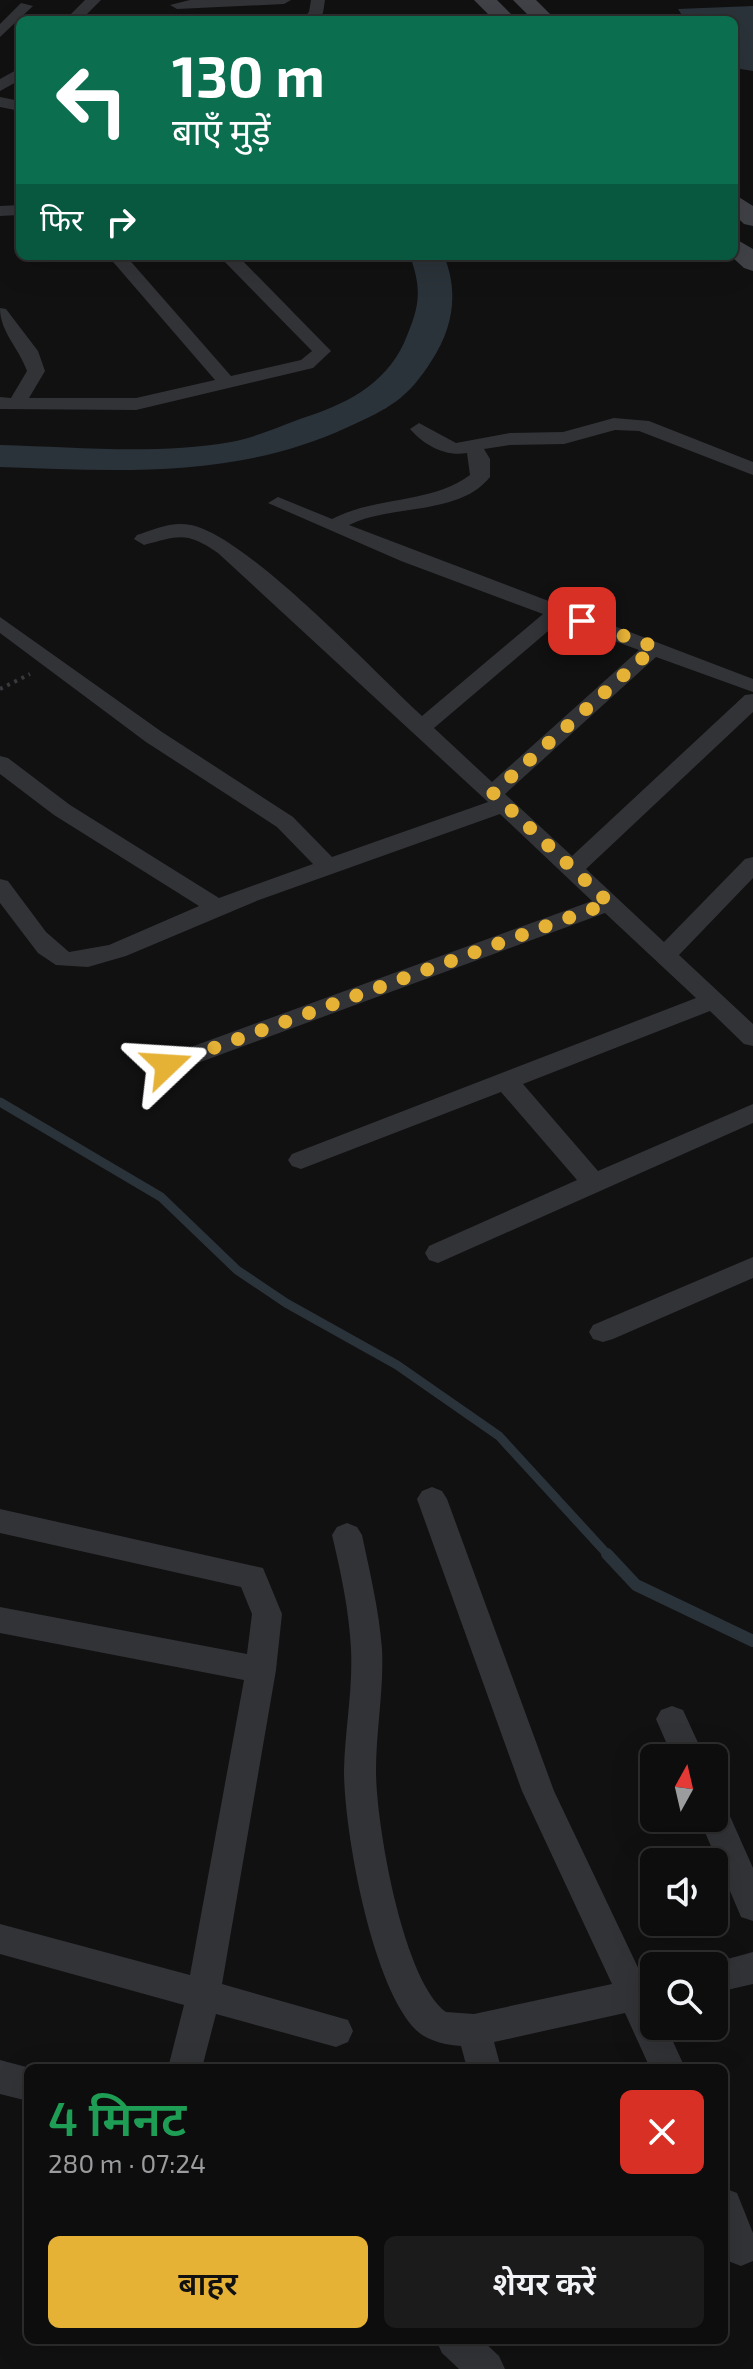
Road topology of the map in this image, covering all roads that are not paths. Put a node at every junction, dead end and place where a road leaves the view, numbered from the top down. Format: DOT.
graph roads {
  1 [pos="94,0"];
  2 [pos="284,0"];
  3 [pos="485,0"];
  4 [pos="524,0"];
  5 [pos="26,6"];
  6 [pos="178,8"];
  7 [pos="16,16"];
  8 [pos="16,16"];
  9 [pos="76,16"];
  10 [pos="502,16"];
  11 [pos="541,16"];
  12 [pos="0,33"];
  13 [pos="738,205"];
  14 [pos="753,219"];
  15 [pos="738,249"];
  16 [pos="120,260"];
  17 [pos="232,260"];
  18 [pos="753,263"];
  19 [pos="0,313"];
  20 [pos="226,382"];
  21 [pos="8,403"];
  22 [pos="419,429"];
  23 [pos="474,448"];
  24 [pos="753,469"];
  25 [pos="278,503"];
  26 [pos="333,526"];
  27 [pos="144,539"];
  28 [pos="558,612"];
  29 [pos="0,623"];
  30 [pos="655,647"];
  31 [pos="753,686"];
  32 [pos="753,700"];
  33 [pos="423,726"];
  34 [pos="0,763"];
  35 [pos="499,798"];
  36 [pos="753,864"];
  37 [pos="330,868"];
  38 [pos="573,868"];
  39 [pos="0,886"];
  40 [pos="609,903"];
  41 [pos="218,908"];
  42 [pos="665,955"];
  43 [pos="713,1001"];
  44 [pos="753,1038"];
  45 [pos="167,1065"];
  46 [pos="506,1081"];
  47 [pos="753,1113"];
  48 [pos="301,1160"];
  49 [pos="594,1183"];
  50 [pos="438,1253"];
  51 [pos="753,1267"];
  52 [pos="603,1332"];
  53 [pos="432,1499"];
  54 [pos="0,1521"];
  55 [pos="347,1535"];
  56 [pos="0,1620"];
  57 [pos="261,1670"];
  58 [pos="672,1719"];
  59 [pos="683,1744"];
  60 [pos="721,1832"];
  61 [pos="753,1906"];
  62 [pos="0,1939"];
  63 [pos="753,1968"];
  64 [pos="728,1974"];
  65 [pos="640,1988"];
  66 [pos="204,1993"];
  67 [pos="640,1995"];
  68 [pos="474,2030"];
  69 [pos="336,2031"];
  70 [pos="659,2040"];
  71 [pos="186,2064"];
  72 [pos="483,2064"];
  73 [pos="667,2064"];
  74 [pos="0,2077"];
  75 [pos="24,2083"];
  76 [pos="728,2216"];
  77 [pos="741,2248"];
  78 [pos="459,2344"];
  79 [pos="486,2369"];
  1 -- 9 [label="street"];
  2 -- 6 [label="street"];
  3 -- 10 [label="main road"];
  4 -- 11 [label="main road"];
  5 -- 7 [label="street"];
  8 -- 12 [label="street"];
  13 -- 14 [label="main road"];
  15 -- 18 [label="main road"];
  16 -- 20 [label="street"];
  17 -- 20 [label="street"];
  19 -- 21 [label="street"];
  20 -- 21 [label="street"];
  22 -- 23 [label="street"];
  23 -- 24 [label="street"];
  23 -- 26 [label="street"];
  25 -- 26 [label="street"];
  26 -- 28 [label="street"];
  27 -- 33 [label="street"];
  28 -- 30 [label="street"];
  28 -- 33 [label="street"];
  29 -- 37 [label="street"];
  30 -- 31 [label="street"];
  30 -- 35 [label="street"];
  32 -- 38 [label="street"];
  33 -- 35 [label="street"];
  34 -- 41 [label="street"];
  35 -- 37 [label="street"];
  35 -- 38 [label="street"];
  36 -- 42 [label="street"];
  37 -- 41 [label="street"];
  38 -- 40 [label="street"];
  39 -- 41 [label="street"];
  40 -- 42 [label="street"];
  40 -- 45 [label="street"];
  42 -- 43 [label="street"];
  43 -- 44 [label="street"];
  43 -- 46 [label="street"];
  46 -- 48 [label="street"];
  46 -- 49 [label="street"];
  47 -- 49 [label="street"];
  49 -- 50 [label="street"];
  51 -- 52 [label="street"];
  53 -- 65 [label="street"];
  54 -- 57 [label="street"];
  55 -- 68 [label="street"];
  56 -- 57 [label="street"];
  57 -- 66 [label="street"];
  58 -- 59 [label="street"];
  60 -- 61 [label="street"];
  62 -- 66 [label="street"];
  63 -- 64 [label="street"];
  66 -- 69 [label="street"];
  66 -- 71 [label="street"];
  67 -- 68 [label="street"];
  68 -- 72 [label="street"];
  70 -- 73 [label="street"];
  74 -- 75 [label="street"];
  76 -- 77 [label="street"];
  78 -- 79 [label="street"];
}
